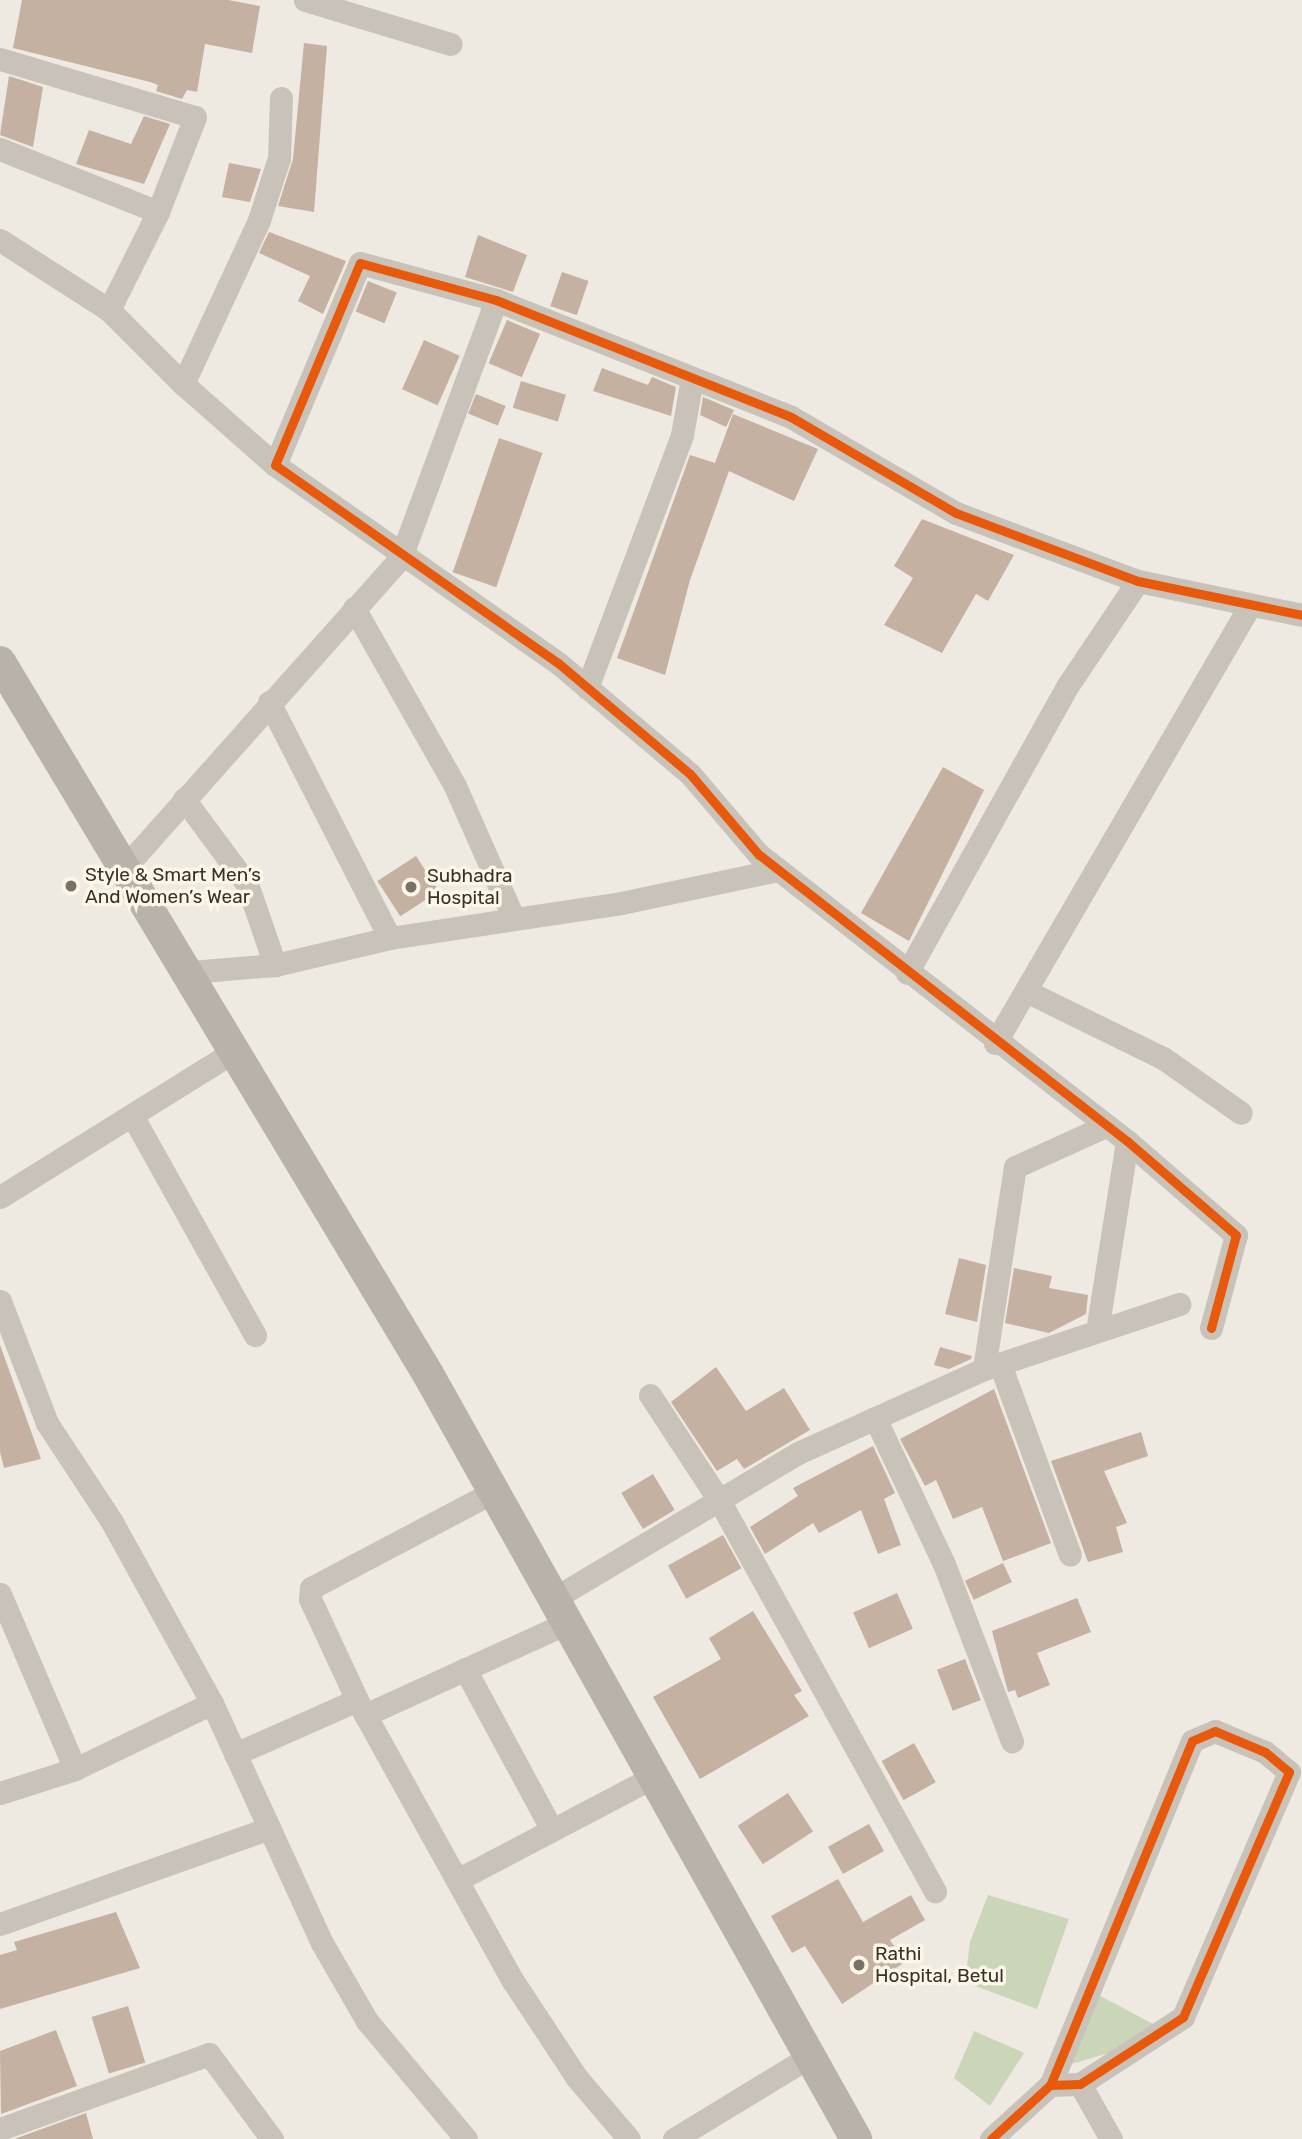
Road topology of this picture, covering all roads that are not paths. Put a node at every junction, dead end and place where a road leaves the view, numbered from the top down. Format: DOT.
graph roads {
  1 [pos="305,0"];
  2 [pos="451,44"];
  3 [pos="0,59"];
  4 [pos="281,98"];
  5 [pos="0,149"];
  6 [pos="158,212"];
  7 [pos="0,240"];
  8 [pos="496,300"];
  9 [pos="109,310"];
  10 [pos="692,378"];
  11 [pos="183,384"];
  12 [pos="275,465"];
  13 [pos="401,557"];
  14 [pos="1138,581"];
  15 [pos="1249,607"];
  16 [pos="354,608"];
  17 [pos="1302,615"];
  18 [pos="0,662"];
  19 [pos="587,688"];
  20 [pos="269,702"];
  21 [pos="184,799"];
  22 [pos="126,866"];
  23 [pos="778,870"];
  24 [pos="514,919"];
  25 [pos="390,938"];
  26 [pos="275,965"];
  27 [pos="191,972"];
  28 [pos="907,973"];
  29 [pos="1026,991"];
  30 [pos="995,1043"];
  31 [pos="236,1051"];
  32 [pos="1241,1112"];
  33 [pos="133,1117"];
  34 [pos="1106,1126"];
  35 [pos="1126,1141"];
  36 [pos="0,1197"];
  37 [pos="0,1301"];
  38 [pos="1179,1304"];
  39 [pos="1211,1328"];
  40 [pos="1097,1331"];
  41 [pos="255,1335"];
  42 [pos="992,1366"];
  43 [pos="650,1395"];
  44 [pos="875,1418"];
  45 [pos="493,1492"];
  46 [pos="719,1500"];
  47 [pos="1070,1555"];
  48 [pos="0,1594"];
  49 [pos="560,1611"];
  50 [pos="465,1669"];
  51 [pos="212,1703"];
  52 [pos="361,1707"];
  53 [pos="1012,1741"];
  54 [pos="235,1754"];
  55 [pos="75,1769"];
  56 [pos="653,1777"];
  57 [pos="0,1793"];
  58 [pos="269,1828"];
  59 [pos="552,1830"];
  60 [pos="457,1880"];
  61 [pos="935,1891"];
  62 [pos="0,1924"];
  63 [pos="809,2057"];
  64 [pos="1080,2084"];
  65 [pos="1050,2085"];
  66 [pos="0,2129"];
  67 [pos="272,2139"];
  68 [pos="466,2139"];
  69 [pos="629,2139"];
  70 [pos="674,2139"];
  71 [pos="856,2139"];
  72 [pos="991,2139"];
  73 [pos="1111,2139"];
  1 -- 2 [label="street"];
  3 -- 6 [label="street"];
  4 -- 11 [label="street"];
  5 -- 6 [label="street"];
  6 -- 9 [label="street"];
  7 -- 9 [label="street"];
  8 -- 10 [label="street"];
  8 -- 12 [label="street"];
  8 -- 13 [label="street"];
  9 -- 11 [label="street"];
  10 -- 14 [label="street"];
  10 -- 19 [label="street"];
  11 -- 12 [label="street"];
  12 -- 13 [label="street"];
  13 -- 16 [label="street"];
  13 -- 19 [label="street"];
  14 -- 15 [label="street"];
  14 -- 28 [label="street"];
  15 -- 17 [label="street"];
  15 -- 29 [label="street"];
  16 -- 20 [label="street"];
  16 -- 24 [label="street"];
  18 -- 22 [label="main road"];
  19 -- 23 [label="street"];
  20 -- 21 [label="street"];
  20 -- 25 [label="street"];
  21 -- 22 [label="street"];
  21 -- 26 [label="street"];
  22 -- 27 [label="main road"];
  23 -- 24 [label="street"];
  23 -- 28 [label="street"];
  24 -- 25 [label="street"];
  25 -- 26 [label="street"];
  26 -- 27 [label="street"];
  27 -- 31 [label="main road"];
  28 -- 30 [label="street"];
  29 -- 30 [label="street"];
  29 -- 32 [label="street"];
  30 -- 34 [label="street"];
  31 -- 33 [label="street"];
  31 -- 45 [label="main road"];
  33 -- 36 [label="street"];
  33 -- 41 [label="street"];
  34 -- 35 [label="street"];
  34 -- 42 [label="street"];
  35 -- 39 [label="street"];
  35 -- 40 [label="street"];
  37 -- 51 [label="street"];
  38 -- 40 [label="street"];
  40 -- 42 [label="street"];
  42 -- 44 [label="street"];
  42 -- 47 [label="street"];
  43 -- 46 [label="street"];
  44 -- 46 [label="street"];
  44 -- 53 [label="street"];
  45 -- 49 [label="main road"];
  45 -- 52 [label="street"];
  46 -- 49 [label="street"];
  46 -- 61 [label="street"];
  48 -- 55 [label="street"];
  49 -- 50 [label="street"];
  49 -- 56 [label="main road"];
  50 -- 52 [label="street"];
  50 -- 59 [label="street"];
  51 -- 54 [label="street"];
  51 -- 55 [label="street"];
  52 -- 54 [label="street"];
  52 -- 60 [label="street"];
  54 -- 58 [label="street"];
  55 -- 57 [label="street"];
  56 -- 59 [label="street"];
  56 -- 63 [label="main road"];
  58 -- 62 [label="street"];
  58 -- 68 [label="street"];
  59 -- 60 [label="street"];
  60 -- 69 [label="street"];
  63 -- 70 [label="street"];
  63 -- 71 [label="main road"];
  64 -- 65 [label="street"];
  64 -- 65 [label="street"];
  64 -- 73 [label="street"];
  65 -- 72 [label="street"];
  66 -- 67 [label="street"];
}
